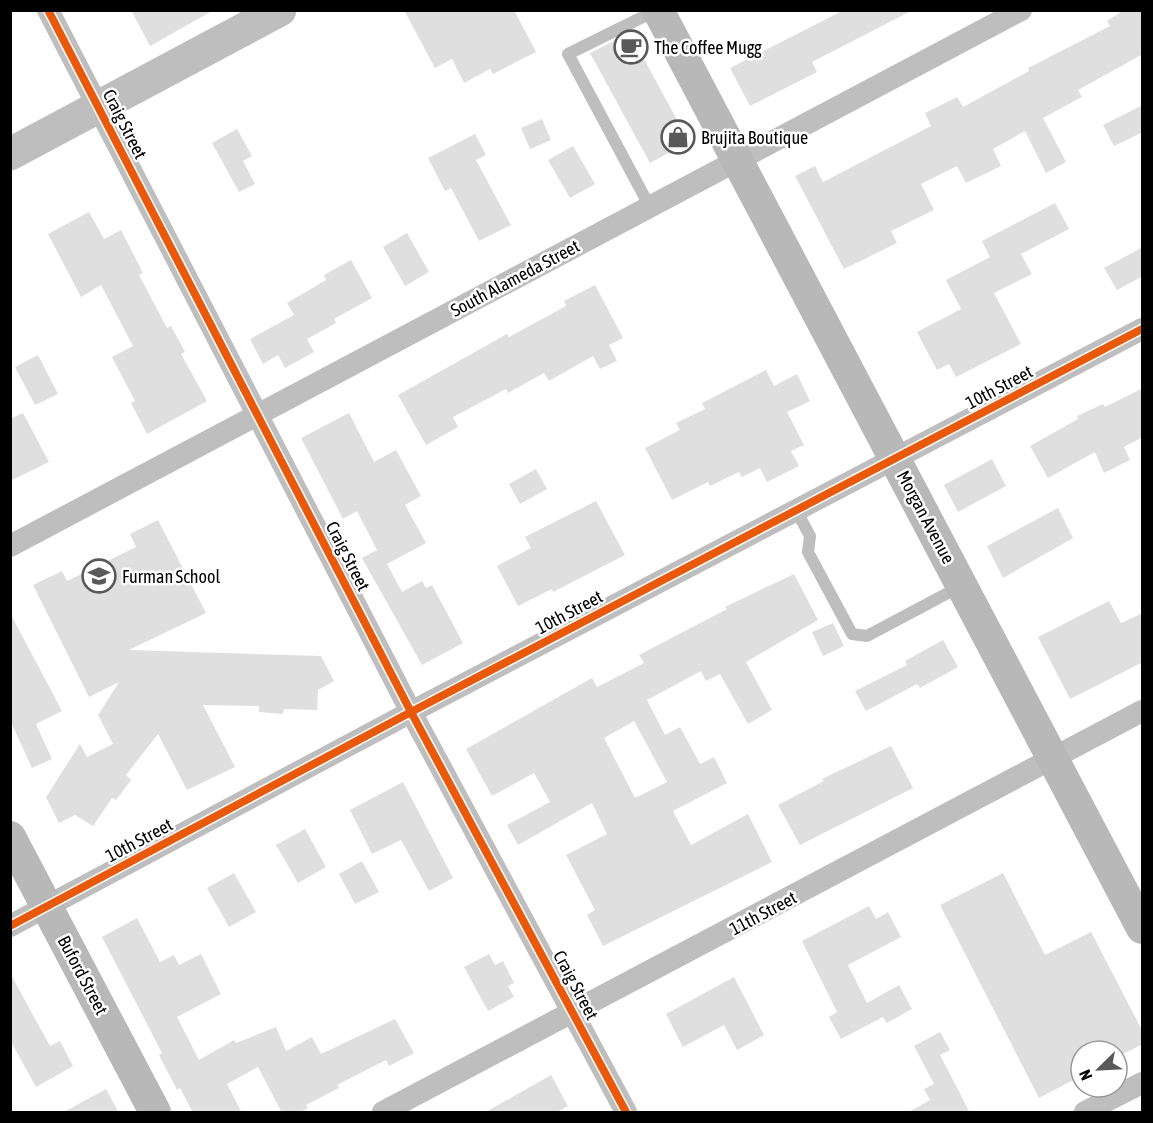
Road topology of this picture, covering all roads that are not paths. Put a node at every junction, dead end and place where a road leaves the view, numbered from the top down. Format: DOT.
graph roads {
  1 [pos="48,10"];
  2 [pos="280,10"];
  3 [pos="657,10"];
  4 [pos="1021,10"];
  5 [pos="98,106"];
  6 [pos="10,154"];
  7 [pos="737,160"];
  8 [pos="650,207"];
  9 [pos="1143,329"];
  10 [pos="258,413"];
  11 [pos="895,459"];
  12 [pos="796,510"];
  13 [pos="10,546"];
  14 [pos="962,585"];
  15 [pos="1143,711"];
  16 [pos="411,712"];
  17 [pos="1053,758"];
  18 [pos="10,837"];
  19 [pos="47,907"];
  20 [pos="10,926"];
  21 [pos="1143,928"];
  22 [pos="574,1014"];
  23 [pos="1143,1083"];
  24 [pos="155,1113"];
  25 [pos="383,1113"];
  26 [pos="626,1113"];
  27 [pos="1085,1113"];
  1 -- 5 [label="street, Craig Street"];
  2 -- 5 [label="main road"];
  3 -- 7 [label="main road, Morgan Avenue"];
  3 -- 8 [label="lane"];
  4 -- 7 [label="street, South Alameda Street"];
  5 -- 6 [label="main road"];
  5 -- 10 [label="street, Craig Street"];
  7 -- 8 [label="street, South Alameda Street"];
  7 -- 11 [label="main road, Morgan Avenue"];
  8 -- 10 [label="street, South Alameda Street"];
  9 -- 11 [label="street, 10th Street"];
  10 -- 13 [label="street, South Alameda Street"];
  10 -- 16 [label="street, Craig Street"];
  11 -- 12 [label="street, 10th Street"];
  11 -- 14 [label="main road, Morgan Avenue"];
  12 -- 14 [label="lane"];
  12 -- 16 [label="street, 10th Street"];
  14 -- 17 [label="main road, Morgan Avenue"];
  15 -- 17 [label="street, 11th Street"];
  16 -- 19 [label="street, 10th Street"];
  16 -- 22 [label="street, Craig Street"];
  17 -- 21 [label="main road, Morgan Avenue"];
  17 -- 22 [label="street, 11th Street"];
  18 -- 19 [label="main road, Buford Street"];
  19 -- 20 [label="street, 10th Street"];
  19 -- 24 [label="main road, Buford Street"];
  22 -- 25 [label="street, 11th Street"];
  22 -- 26 [label="street, Craig Street"];
  23 -- 27 [label="street"];
}
